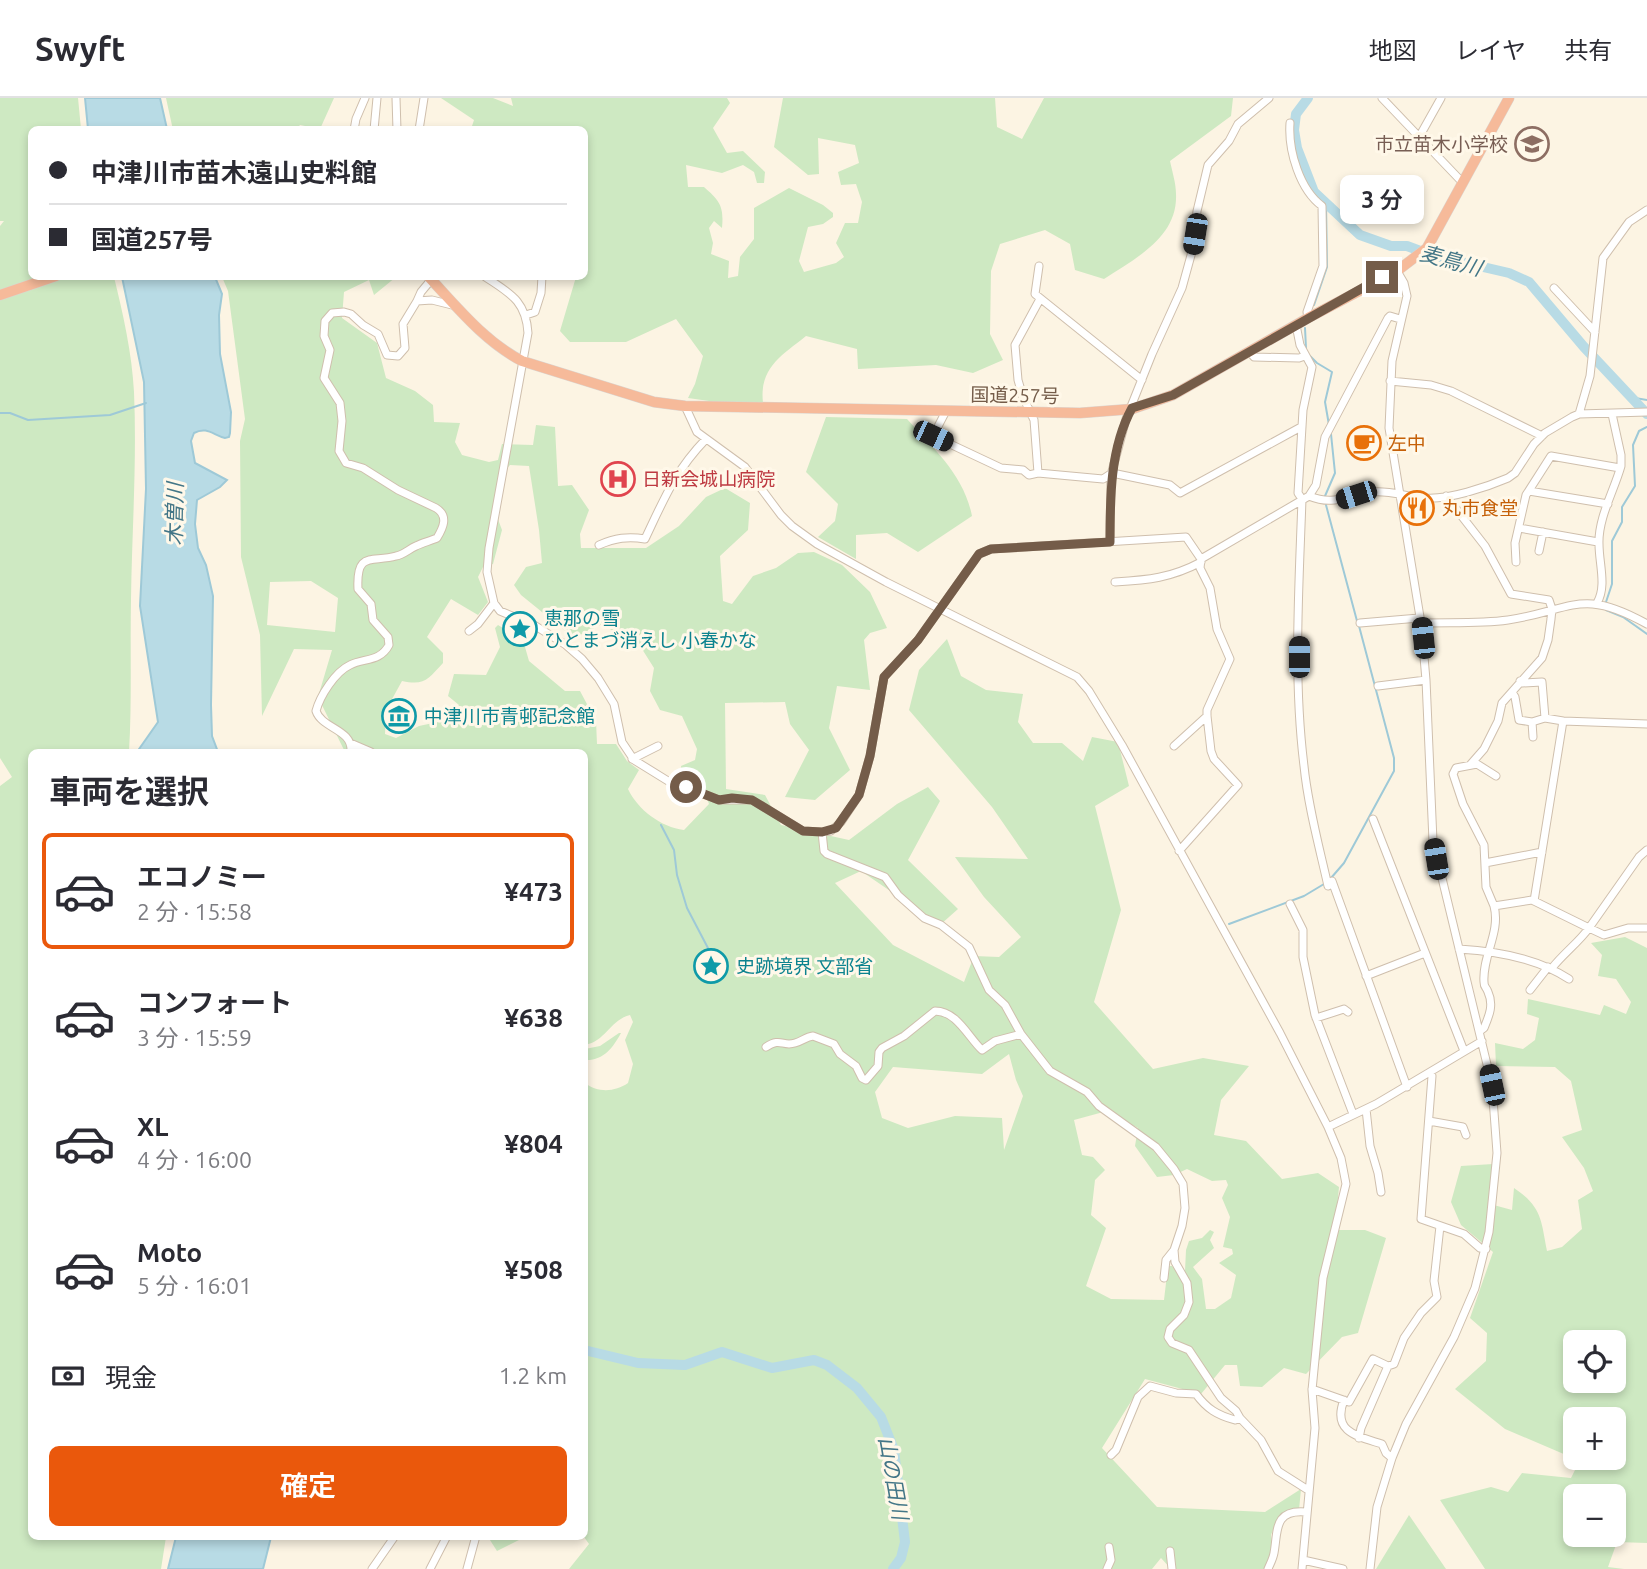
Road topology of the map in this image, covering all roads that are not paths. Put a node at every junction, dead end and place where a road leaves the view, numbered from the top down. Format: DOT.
graph roads {
  1 [pos="365,98"];
  2 [pos="377,98"];
  3 [pos="396,98"];
  4 [pos="424,98"];
  5 [pos="1269,98"];
  6 [pos="1382,98"];
  7 [pos="1441,98"];
  8 [pos="1509,98"];
  9 [pos="1290,123"];
  10 [pos="355,126"];
  11 [pos="374,126"];
  12 [pos="397,126"];
  13 [pos="419,126"];
  14 [pos="1418,139"];
  15 [pos="1463,183"];
  16 [pos="1647,210"];
  17 [pos="1039,266"];
  18 [pos="1397,271"];
  19 [pos="43,280"];
  20 [pos="428,280"];
  21 [pos="431,280"];
  22 [pos="489,280"];
  23 [pos="542,280"];
  24 [pos="1554,288"];
  25 [pos="0,295"];
  26 [pos="1040,299"];
  27 [pos="417,301"];
  28 [pos="456,306"];
  29 [pos="526,315"];
  30 [pos="1308,318"];
  31 [pos="1400,319"];
  32 [pos="1296,325"];
  33 [pos="1595,332"];
  34 [pos="1249,351"];
  35 [pos="1305,356"];
  36 [pos="522,361"];
  37 [pos="1142,380"];
  38 [pos="1390,381"];
  39 [pos="685,406"];
  40 [pos="1132,408"];
  41 [pos="946,411"];
  42 [pos="1031,412"];
  43 [pos="1647,412"];
  44 [pos="1579,414"];
  45 [pos="1612,414"];
  46 [pos="1301,427"];
  47 [pos="1542,436"];
  48 [pos="706,439"];
  49 [pos="1620,468"];
  50 [pos="1038,473"];
  51 [pos="1112,473"];
  52 [pos="1529,491"];
  53 [pos="1399,494"];
  54 [pos="1446,496"];
  55 [pos="1306,498"];
  56 [pos="1608,504"];
  57 [pos="1519,528"];
  58 [pos="1543,532"];
  59 [pos="1110,542"];
  60 [pos="1598,542"];
  61 [pos="599,545"];
  62 [pos="1539,551"];
  63 [pos="1201,560"];
  64 [pos="1516,562"];
  65 [pos="1115,582"];
  66 [pos="494,603"];
  67 [pos="1597,603"];
  68 [pos="1552,609"];
  69 [pos="942,610"];
  70 [pos="1420,620"];
  71 [pos="1646,622"];
  72 [pos="1360,623"];
  73 [pos="469,631"];
  74 [pos="1426,680"];
  75 [pos="1521,681"];
  76 [pos="1378,686"];
  77 [pos="1512,692"];
  78 [pos="1207,716"];
  79 [pos="1545,718"];
  80 [pos="1563,721"];
  81 [pos="1532,722"];
  82 [pos="1647,724"];
  83 [pos="1533,737"];
  84 [pos="350,743"];
  85 [pos="658,746"];
  86 [pos="1174,746"];
  87 [pos="351,749"];
  88 [pos="364,749"];
  89 [pos="632,758"];
  90 [pos="1470,765"];
  91 [pos="1496,776"];
  92 [pos="1373,819"];
  93 [pos="822,832"];
  94 [pos="1647,850"];
  95 [pos="1179,851"];
  96 [pos="1542,852"];
  97 [pos="1485,863"];
  98 [pos="1534,901"];
  99 [pos="1290,904"];
  100 [pos="1494,906"];
  101 [pos="1590,928"];
  102 [pos="1647,928"];
  103 [pos="1459,950"];
  104 [pos="1489,951"];
  105 [pos="1424,953"];
  106 [pos="1550,967"];
  107 [pos="1366,976"];
  108 [pos="1569,979"];
  109 [pos="1530,990"];
  110 [pos="1348,1012"];
  111 [pos="1316,1018"];
  112 [pos="1480,1031"];
  113 [pos="1021,1034"];
  114 [pos="1482,1041"];
  115 [pos="766,1047"];
  116 [pos="1464,1051"];
  117 [pos="1431,1072"];
  118 [pos="1407,1087"];
  119 [pos="1366,1109"];
  120 [pos="1353,1114"];
  121 [pos="1429,1121"];
  122 [pos="1328,1127"];
  123 [pos="1466,1135"];
  124 [pos="1381,1192"];
  125 [pos="1440,1226"];
  126 [pos="1486,1249"];
  127 [pos="1174,1250"];
  128 [pos="1164,1278"];
  129 [pos="1388,1366"];
  130 [pos="1312,1389"];
  131 [pos="1345,1400"];
  132 [pos="1240,1418"];
  133 [pos="1359,1438"];
  134 [pos="1111,1455"];
  135 [pos="1392,1458"];
  136 [pos="1308,1490"];
  137 [pos="1306,1513"];
  138 [pos="392,1540"];
  139 [pos="445,1540"];
  140 [pos="475,1540"];
  141 [pos="1109,1547"];
  142 [pos="1170,1551"];
  143 [pos="1303,1560"];
  144 [pos="372,1569"];
  145 [pos="430,1569"];
  146 [pos="467,1569"];
  147 [pos="1107,1569"];
  148 [pos="1172,1569"];
  149 [pos="1268,1569"];
  150 [pos="1302,1569"];
  151 [pos="1343,1569"];
  152 [pos="1370,1569"];
  1 -- 10 [label="street"];
  2 -- 11 [label="street"];
  3 -- 12 [label="street"];
  4 -- 13 [label="street"];
  5 -- 37 [label="street"];
  6 -- 14 [label="street"];
  7 -- 14 [label="street"];
  8 -- 15 [label="highway, 国道257号"];
  9 -- 30 [label="street"];
  14 -- 15 [label="street"];
  15 -- 18 [label="highway, 国道257号"];
  16 -- 33 [label="street"];
  17 -- 26 [label="street"];
  18 -- 30 [label="highway, 国道257号"];
  18 -- 31 [label="street"];
  19 -- 25 [label="highway"];
  20 -- 27 [label="street"];
  21 -- 28 [label="highway, 国道257号"];
  22 -- 29 [label="street"];
  23 -- 29 [label="street"];
  24 -- 33 [label="street"];
  26 -- 37 [label="street"];
  26 -- 42 [label="street"];
  27 -- 28 [label="street"];
  27 -- 84 [label="street"];
  28 -- 36 [label="highway, 国道257号"];
  29 -- 36 [label="street"];
  30 -- 32 [label="highway, 国道257号"];
  31 -- 38 [label="street"];
  31 -- 55 [label="street"];
  32 -- 34 [label="highway, 国道257号"];
  32 -- 35 [label="street"];
  33 -- 44 [label="street"];
  34 -- 35 [label="street"];
  34 -- 40 [label="highway, 国道257号"];
  35 -- 46 [label="street"];
  36 -- 39 [label="highway, 国道257号"];
  36 -- 66 [label="street"];
  37 -- 40 [label="street"];
  38 -- 47 [label="street"];
  38 -- 53 [label="street"];
  39 -- 41 [label="highway, 国道257号"];
  39 -- 48 [label="street"];
  40 -- 42 [label="highway, 国道257号"];
  40 -- 51 [label="street"];
  41 -- 42 [label="highway, 国道257号"];
  41 -- 50 [label="street"];
  42 -- 50 [label="street"];
  43 -- 45 [label="street"];
  44 -- 45 [label="street"];
  44 -- 47 [label="street"];
  45 -- 49 [label="street"];
  46 -- 51 [label="street"];
  46 -- 55 [label="street"];
  47 -- 54 [label="street"];
  48 -- 61 [label="street"];
  48 -- 69 [label="street"];
  49 -- 52 [label="street"];
  49 -- 56 [label="street"];
  50 -- 51 [label="street"];
  51 -- 59 [label="street"];
  52 -- 56 [label="street"];
  52 -- 57 [label="street"];
  53 -- 54 [label="street"];
  53 -- 55 [label="street"];
  53 -- 70 [label="street"];
  54 -- 68 [label="street"];
  55 -- 63 [label="street"];
  55 -- 107 [label="street"];
  56 -- 60 [label="street"];
  57 -- 58 [label="street"];
  57 -- 64 [label="street"];
  58 -- 60 [label="street"];
  58 -- 62 [label="street"];
  59 -- 63 [label="street"];
  59 -- 69 [label="street"];
  60 -- 67 [label="street"];
  63 -- 65 [label="street"];
  63 -- 78 [label="street"];
  66 -- 73 [label="street"];
  66 -- 89 [label="street"];
  67 -- 68 [label="street"];
  67 -- 71 [label="street"];
  68 -- 70 [label="street"];
  68 -- 75 [label="street"];
  69 -- 93 [label="street"];
  69 -- 95 [label="street"];
  70 -- 72 [label="street"];
  70 -- 74 [label="street"];
  74 -- 76 [label="street"];
  74 -- 103 [label="street"];
  75 -- 77 [label="street"];
  75 -- 79 [label="street"];
  77 -- 81 [label="street"];
  77 -- 90 [label="street"];
  78 -- 86 [label="street"];
  78 -- 95 [label="street"];
  79 -- 80 [label="street"];
  79 -- 81 [label="street"];
  80 -- 82 [label="street"];
  80 -- 96 [label="street"];
  81 -- 83 [label="street"];
  84 -- 87 [label="street"];
  84 -- 88 [label="street"];
  85 -- 89 [label="street"];
  89 -- 93 [label="street"];
  90 -- 91 [label="street"];
  90 -- 97 [label="street"];
  92 -- 105 [label="street"];
  93 -- 113 [label="street"];
  94 -- 101 [label="street"];
  95 -- 122 [label="street"];
  96 -- 97 [label="street"];
  96 -- 98 [label="street"];
  97 -- 100 [label="street"];
  98 -- 100 [label="street"];
  98 -- 101 [label="street"];
  99 -- 111 [label="street"];
  100 -- 104 [label="street"];
  101 -- 102 [label="street"];
  101 -- 106 [label="street"];
  103 -- 104 [label="street"];
  103 -- 112 [label="street"];
  104 -- 106 [label="street"];
  104 -- 112 [label="street"];
  105 -- 107 [label="street"];
  105 -- 116 [label="street"];
  106 -- 108 [label="street"];
  106 -- 109 [label="street"];
  107 -- 118 [label="street"];
  110 -- 111 [label="street"];
  111 -- 120 [label="street"];
  112 -- 114 [label="street"];
  113 -- 115 [label="street"];
  113 -- 127 [label="street"];
  114 -- 116 [label="street"];
  114 -- 126 [label="street"];
  116 -- 117 [label="street"];
  117 -- 118 [label="street"];
  117 -- 121 [label="street"];
  118 -- 119 [label="street"];
  119 -- 120 [label="street"];
  119 -- 124 [label="street"];
  120 -- 122 [label="street"];
  121 -- 123 [label="street"];
  121 -- 125 [label="street"];
  122 -- 130 [label="street"];
  125 -- 126 [label="street"];
  125 -- 129 [label="street"];
  126 -- 135 [label="street"];
  127 -- 128 [label="street"];
  127 -- 132 [label="street"];
  129 -- 131 [label="street"];
  129 -- 133 [label="street"];
  130 -- 131 [label="street"];
  130 -- 136 [label="street"];
  131 -- 133 [label="street"];
  132 -- 134 [label="street"];
  132 -- 136 [label="street"];
  133 -- 135 [label="street"];
  135 -- 152 [label="street"];
  136 -- 137 [label="street"];
  137 -- 143 [label="street"];
  137 -- 149 [label="street"];
  138 -- 144 [label="street"];
  139 -- 145 [label="street"];
  140 -- 146 [label="street"];
  141 -- 147 [label="street"];
  142 -- 148 [label="street"];
  143 -- 150 [label="street"];
  143 -- 151 [label="street"];
}
